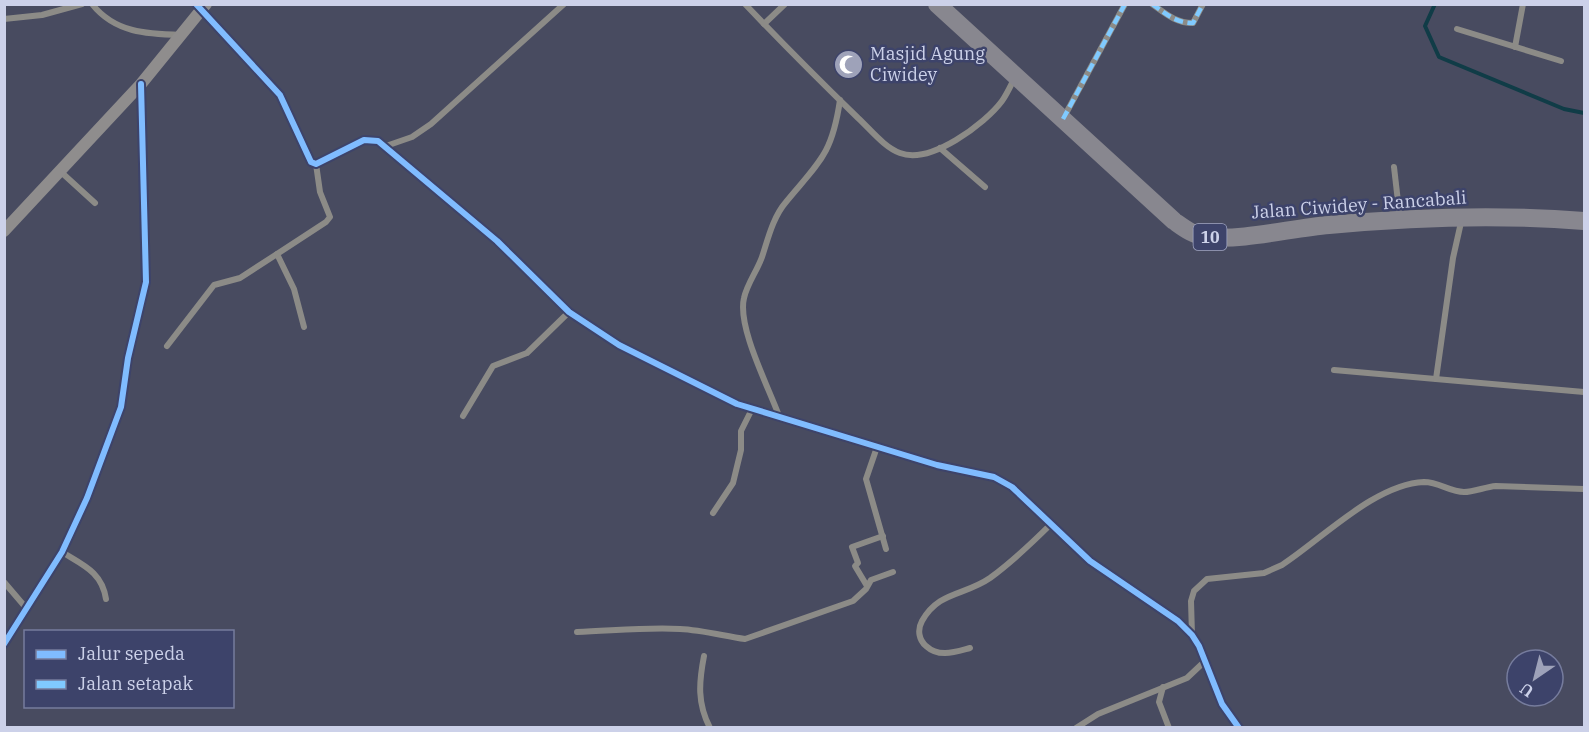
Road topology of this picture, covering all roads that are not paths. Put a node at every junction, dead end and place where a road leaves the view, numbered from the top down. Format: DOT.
graph roads {
  1 [pos="82,4"];
  2 [pos="92,4"];
  3 [pos="564,4"];
  4 [pos="745,4"];
  5 [pos="785,4"];
  6 [pos="937,4"];
  7 [pos="1125,4"];
  8 [pos="1152,4"];
  9 [pos="1203,4"];
  10 [pos="1523,4"];
  11 [pos="200,7"];
  12 [pos="4,19"];
  13 [pos="764,24"];
  14 [pos="1458,30"];
  15 [pos="181,35"];
  16 [pos="1515,47"];
  17 [pos="1561,61"];
  18 [pos="1016,76"];
  19 [pos="141,84"];
  20 [pos="840,100"];
  21 [pos="1063,119"];
  22 [pos="386,146"];
  23 [pos="940,148"];
  24 [pos="316,164"];
  25 [pos="1394,167"];
  26 [pos="61,172"];
  27 [pos="985,187"];
  28 [pos="95,204"];
  29 [pos="1462,218"];
  30 [pos="1400,219"];
  31 [pos="1584,221"];
  32 [pos="4,231"];
  33 [pos="277,254"];
  34 [pos="569,312"];
  35 [pos="304,327"];
  36 [pos="168,346"];
  37 [pos="1334,370"];
  38 [pos="1436,379"];
  39 [pos="1584,392"];
  40 [pos="752,409"];
  41 [pos="463,416"];
  42 [pos="778,416"];
  43 [pos="876,449"];
  44 [pos="1584,489"];
  45 [pos="713,513"];
  46 [pos="1052,523"];
  47 [pos="883,536"];
  48 [pos="886,549"];
  49 [pos="62,552"];
  50 [pos="893,572"];
  51 [pos="4,582"];
  52 [pos="867,586"];
  53 [pos="106,599"];
  54 [pos="27,609"];
  55 [pos="577,632"];
  56 [pos="1192,635"];
  57 [pos="4,644"];
  58 [pos="970,648"];
  59 [pos="704,656"];
  60 [pos="1204,662"];
  61 [pos="1163,687"];
  62 [pos="711,728"];
  63 [pos="1076,728"];
  64 [pos="1169,728"];
  65 [pos="1239,728"];
  1 -- 12 [label="street"];
  2 -- 15 [label="street"];
  3 -- 22 [label="street"];
  4 -- 13 [label="street"];
  5 -- 13 [label="street"];
  6 -- 18 [label="highway, Jalan Ciwidey - Rancabali / 10"];
  7 -- 21 [label="street"];
  8 -- 9 [label="street"];
  10 -- 16 [label="street"];
  11 -- 15 [label="street"];
  11 -- 24 [label="street"];
  13 -- 20 [label="street"];
  14 -- 16 [label="street"];
  15 -- 19 [label="street"];
  16 -- 17 [label="street"];
  18 -- 21 [label="highway, Jalan Ciwidey - Rancabali / 10"];
  18 -- 23 [label="street"];
  19 -- 26 [label="street"];
  19 -- 49 [label="street"];
  20 -- 23 [label="street"];
  20 -- 42 [label="street"];
  21 -- 30 [label="highway, Jalan Ciwidey - Rancabali / 10"];
  22 -- 24 [label="street"];
  22 -- 34 [label="street"];
  23 -- 27 [label="street"];
  24 -- 33 [label="street"];
  25 -- 30 [label="street"];
  26 -- 28 [label="street"];
  26 -- 32 [label="street"];
  29 -- 30 [label="highway, Jalan Ciwidey - Rancabali / 10"];
  29 -- 31 [label="highway, Jalan Ciwidey - Rancabali / 10"];
  29 -- 38 [label="street"];
  33 -- 35 [label="street"];
  33 -- 36 [label="street"];
  34 -- 40 [label="street"];
  34 -- 41 [label="street"];
  37 -- 38 [label="street"];
  38 -- 39 [label="street"];
  40 -- 42 [label="street"];
  40 -- 45 [label="street"];
  42 -- 43 [label="street"];
  43 -- 46 [label="street"];
  43 -- 47 [label="street"];
  44 -- 56 [label="street"];
  46 -- 56 [label="street"];
  46 -- 58 [label="street"];
  47 -- 48 [label="street"];
  47 -- 52 [label="street"];
  49 -- 53 [label="street"];
  49 -- 54 [label="street"];
  50 -- 52 [label="street"];
  51 -- 54 [label="street"];
  52 -- 55 [label="street"];
  54 -- 57 [label="street"];
  56 -- 60 [label="street"];
  59 -- 62 [label="street"];
  60 -- 61 [label="street"];
  60 -- 65 [label="street"];
  61 -- 63 [label="street"];
  61 -- 64 [label="street"];
}
